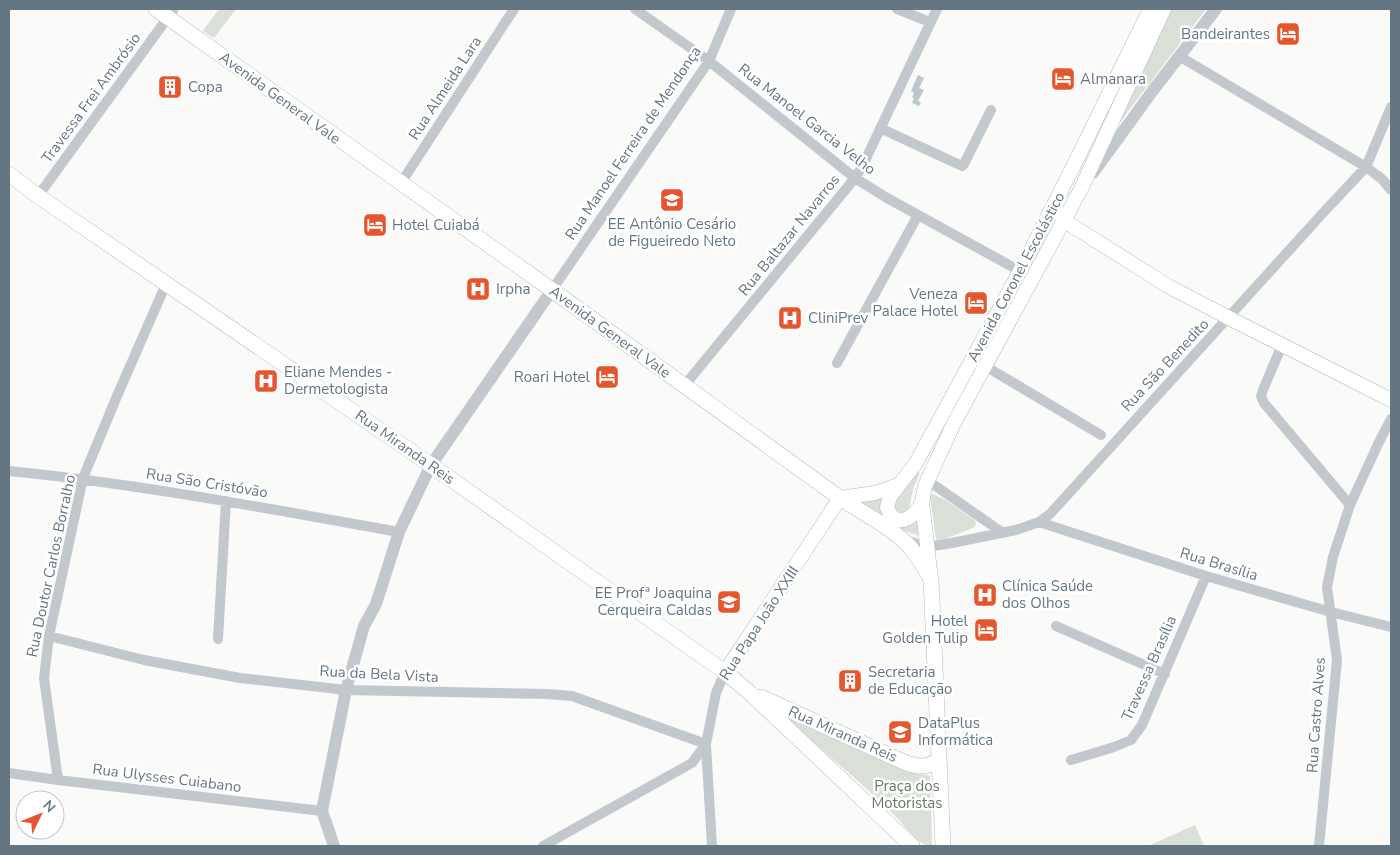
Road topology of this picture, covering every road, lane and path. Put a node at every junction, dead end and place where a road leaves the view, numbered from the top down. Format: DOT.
graph roads {
  1 [pos="514,9"];
  2 [pos="636,9"];
  3 [pos="731,9"];
  4 [pos="897,9"];
  5 [pos="937,9"];
  6 [pos="1150,9"];
  7 [pos="1164,9"];
  8 [pos="1216,9"];
  9 [pos="166,12"];
  10 [pos="930,22"];
  11 [pos="1179,56"];
  12 [pos="709,61"];
  13 [pos="1391,107"];
  14 [pos="991,110"];
  15 [pos="880,128"];
  16 [pos="1076,161"];
  17 [pos="1366,167"];
  18 [pos="9,174"];
  19 [pos="855,178"];
  20 [pos="401,183"];
  21 [pos="1081,189"];
  22 [pos="1391,190"];
  23 [pos="38,196"];
  24 [pos="918,215"];
  25 [pos="1064,220"];
  26 [pos="1020,272"];
  27 [pos="166,284"];
  28 [pos="552,290"];
  29 [pos="1228,318"];
  30 [pos="1282,345"];
  31 [pos="837,363"];
  32 [pos="986,366"];
  33 [pos="684,386"];
  34 [pos="1391,400"];
  35 [pos="1391,419"];
  36 [pos="1101,435"];
  37 [pos="431,465"];
  38 [pos="9,471"];
  39 [pos="83,478"];
  40 [pos="927,480"];
  41 [pos="901,484"];
  42 [pos="840,498"];
  43 [pos="226,501"];
  44 [pos="922,502"];
  45 [pos="1350,505"];
  46 [pos="1039,522"];
  47 [pos="399,532"];
  48 [pos="1004,533"];
  49 [pos="898,536"];
  50 [pos="927,547"];
  51 [pos="1206,576"];
  52 [pos="931,579"];
  53 [pos="1331,612"];
  54 [pos="1056,626"];
  55 [pos="1391,627"];
  56 [pos="49,636"];
  57 [pos="218,639"];
  58 [pos="725,672"];
  59 [pos="1164,674"];
  60 [pos="346,690"];
  61 [pos="749,692"];
  62 [pos="706,744"];
  63 [pos="938,760"];
  64 [pos="1072,760"];
  65 [pos="9,772"];
  66 [pos="58,780"];
  67 [pos="322,811"];
  68 [pos="334,846"];
  69 [pos="543,846"];
  70 [pos="712,846"];
  71 [pos="912,846"];
  72 [pos="943,846"];
  73 [pos="1319,846"];
  1 -- 20 [label="street, Rua Almeida Lara"];
  2 -- 12 [label="street, Rua Manoel Garcia Velho"];
  3 -- 12 [label="street, Rua Manoel Ferreira de Mendonça"];
  4 -- 10 [label="street"];
  5 -- 10 [label="street, Rua Baltazar Navarros"];
  6 -- 16 [label="main road, Avenida Coronel Escolástico"];
  7 -- 21 [label="main road, Avenida Coronel Escolástico"];
  8 -- 11 [label="street, Avenida Coronel Escolástico"];
  9 -- 20 [label="main road, Avenida General Vale"];
  9 -- 23 [label="street, Travessa Frei Ambrósio"];
  10 -- 15 [label="street, Rua Baltazar Navarros"];
  11 -- 17 [label="street"];
  11 -- 21 [label="street, Avenida Coronel Escolástico"];
  12 -- 19 [label="street, Rua Manoel Garcia Velho"];
  12 -- 28 [label="street, Rua Manoel Ferreira de Mendonça"];
  13 -- 17 [label="street, Rua São Benedito"];
  14 -- 15 [label="street"];
  15 -- 19 [label="street, Rua Baltazar Navarros"];
  16 -- 25 [label="main road"];
  16 -- 26 [label="main road, Avenida Coronel Escolástico"];
  17 -- 22 [label="street"];
  17 -- 29 [label="street, Rua São Benedito"];
  18 -- 23 [label="main road, Rua Miranda Reis"];
  19 -- 24 [label="street, Rua Manoel Garcia Velho"];
  19 -- 33 [label="street, Rua Baltazar Navarros"];
  20 -- 28 [label="main road, Avenida General Vale"];
  21 -- 25 [label="main road, Avenida Coronel Escolástico"];
  23 -- 27 [label="main road, Rua Miranda Reis"];
  24 -- 26 [label="street, Rua Manoel Garcia Velho"];
  24 -- 31 [label="street"];
  25 -- 29 [label="main road"];
  25 -- 32 [label="main road, Avenida Coronel Escolástico"];
  26 -- 41 [label="main road, Avenida Coronel Escolástico"];
  27 -- 37 [label="main road, Rua Miranda Reis"];
  27 -- 39 [label="street, Rua Doutor Carlos Borralho"];
  28 -- 33 [label="main road, Avenida General Vale"];
  28 -- 37 [label="street"];
  29 -- 30 [label="main road"];
  29 -- 46 [label="street, Rua São Benedito"];
  30 -- 34 [label="main road"];
  30 -- 45 [label="street"];
  32 -- 36 [label="street"];
  32 -- 40 [label="main road, Avenida Coronel Escolástico"];
  33 -- 42 [label="main road, Avenida General Vale"];
  35 -- 45 [label="street, Rua Castro Alves"];
  37 -- 47 [label="street"];
  37 -- 58 [label="main road, Rua Miranda Reis"];
  38 -- 39 [label="street, Rua São Cristóvão"];
  39 -- 43 [label="street, Rua São Cristóvão"];
  39 -- 56 [label="street, Rua Doutor Carlos Borralho"];
  40 -- 44 [label="main road, Avenida Coronel Escolástico"];
  40 -- 48 [label="street"];
  41 -- 42 [label="main road"];
  41 -- 44 [label="main road, Avenida Coronel Escolástico"];
  42 -- 49 [label="main road, Avenida General Vale"];
  42 -- 58 [label="main road, Rua Papa João XXIII"];
  43 -- 47 [label="street, Rua São Cristóvão"];
  43 -- 57 [label="street"];
  44 -- 50 [label="main road, Avenida Coronel Escolástico"];
  45 -- 53 [label="street, Rua Castro Alves"];
  46 -- 48 [label="street, Rua São Benedito"];
  46 -- 51 [label="street, Rua Brasília"];
  47 -- 60 [label="street"];
  48 -- 50 [label="street, Rua São Benedito"];
  49 -- 50 [label="street"];
  49 -- 52 [label="main road, Avenida General Vale"];
  50 -- 52 [label="main road, Avenida Coronel Escolástico"];
  51 -- 53 [label="street, Rua Brasília"];
  51 -- 59 [label="street, Travessa Brasília"];
  52 -- 63 [label="main road"];
  53 -- 55 [label="street, Rua Brasília"];
  53 -- 73 [label="street, Rua Castro Alves"];
  54 -- 59 [label="street"];
  56 -- 60 [label="street, Rua da Bela Vista"];
  56 -- 66 [label="street, Rua Doutor Carlos Borralho"];
  58 -- 61 [label="main road"];
  58 -- 62 [label="street, Rua Papa João XXIII"];
  59 -- 64 [label="street, Travessa Brasília"];
  60 -- 62 [label="street, Rua da Bela Vista"];
  60 -- 67 [label="street"];
  61 -- 63 [label="main road, Rua Miranda Reis"];
  61 -- 71 [label="main road"];
  62 -- 69 [label="street, Rua Papa João XXIII"];
  62 -- 70 [label="street"];
  63 -- 72 [label="main road"];
  65 -- 66 [label="street, Rua Ulysses Cuiabano"];
  66 -- 67 [label="street, Rua Ulysses Cuiabano"];
  67 -- 68 [label="street"];
}
